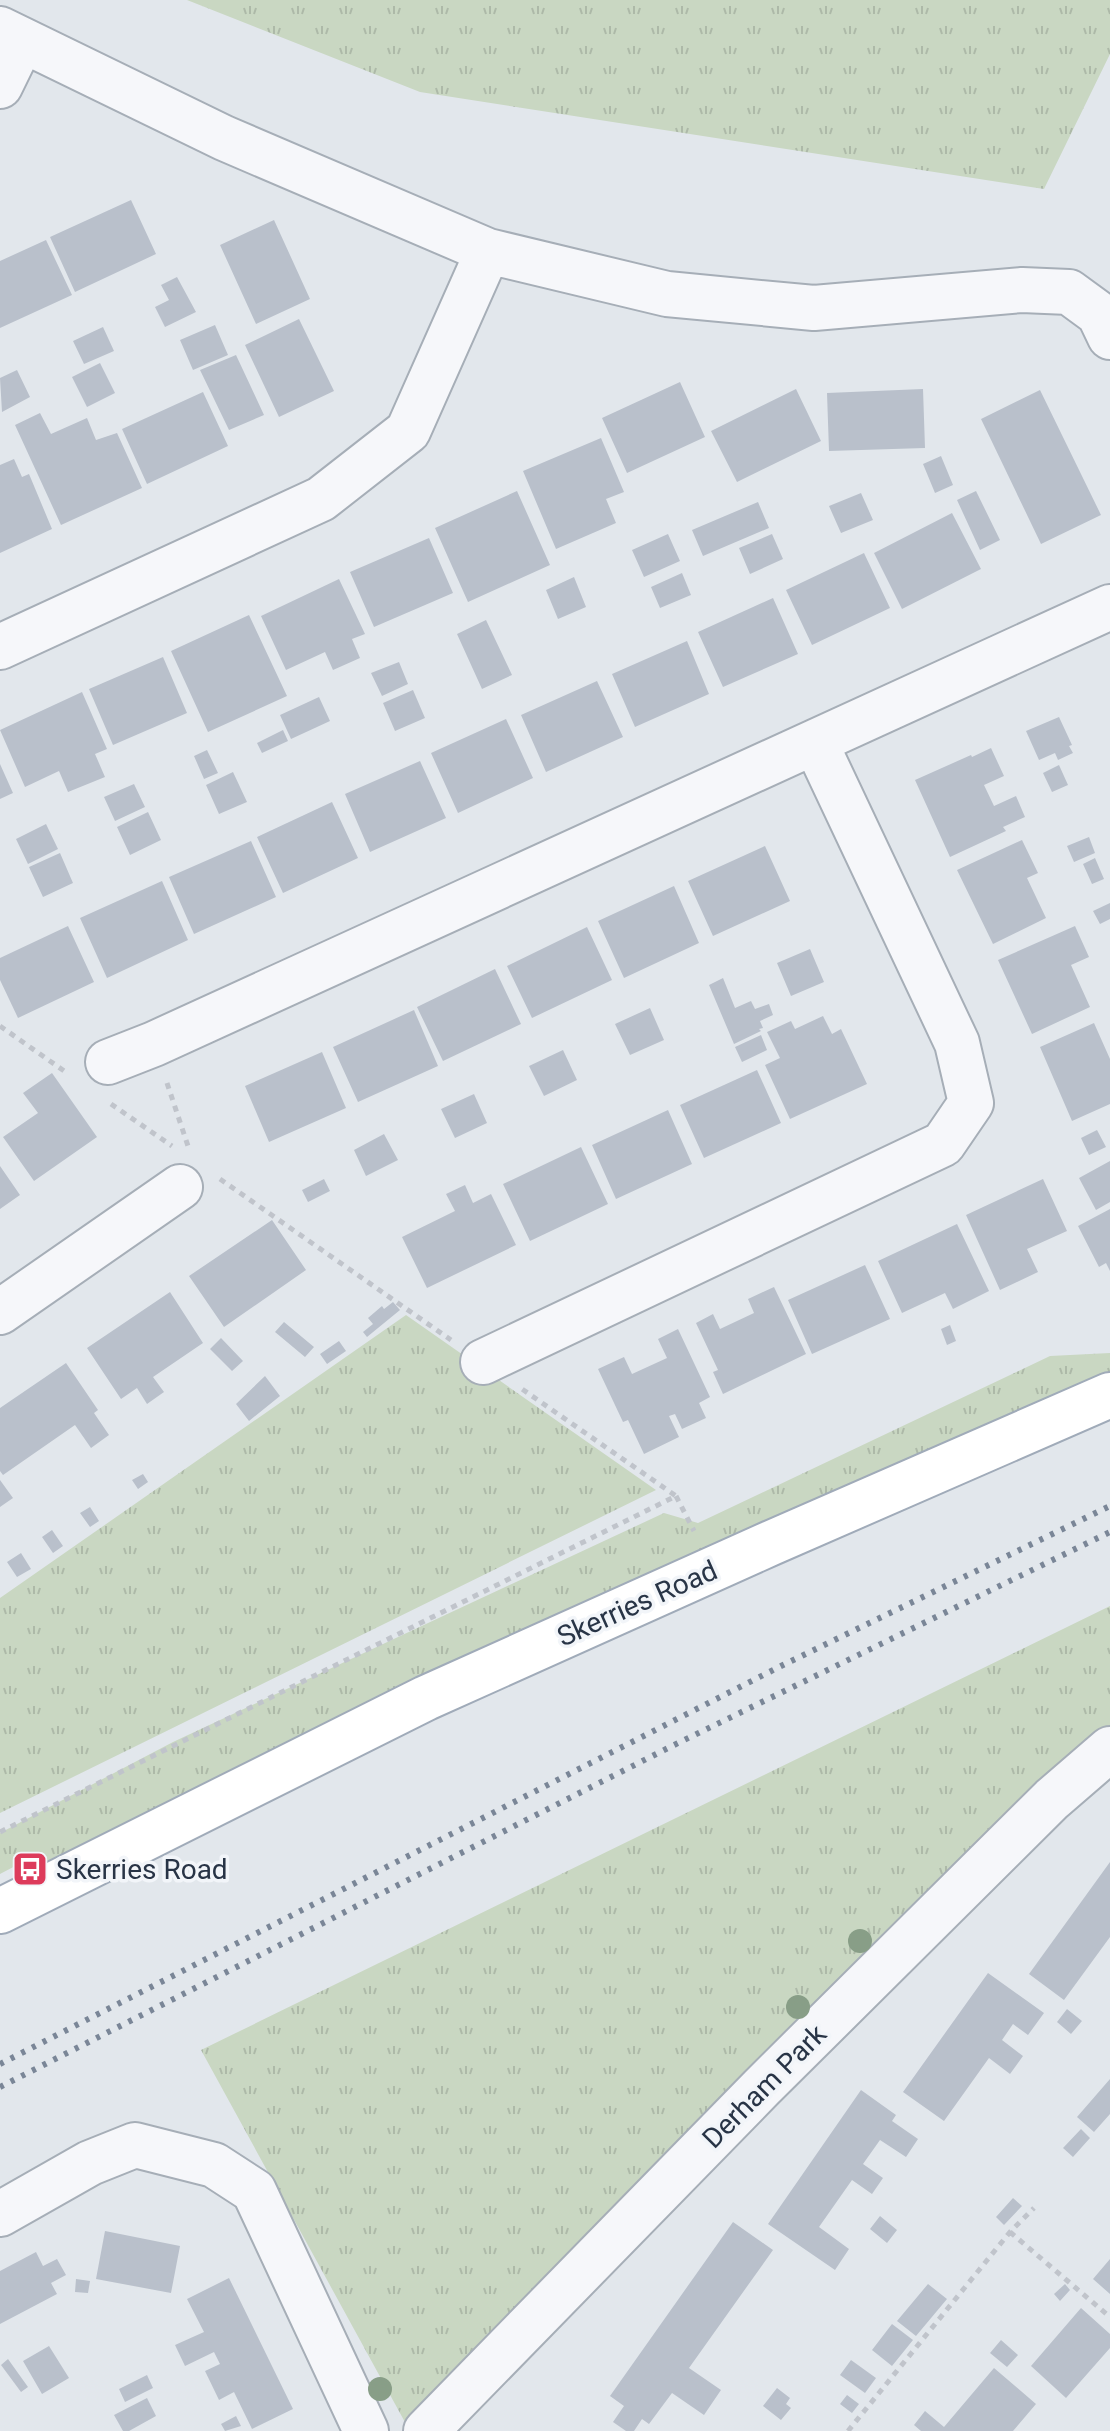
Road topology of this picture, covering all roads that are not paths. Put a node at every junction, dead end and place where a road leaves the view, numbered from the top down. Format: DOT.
graph roads {
  1 [pos="11,35"];
  2 [pos="0,86"];
  3 [pos="488,251"];
  4 [pos="1104,326"];
  5 [pos="1110,607"];
  6 [pos="0,647"];
  7 [pos="815,742"];
  8 [pos="97,1081"];
  9 [pos="187,1174"];
  10 [pos="0,1312"];
  11 [pos="483,1362"];
  12 [pos="1110,1395"];
  13 [pos="1110,1749"];
  14 [pos="0,1911"];
  15 [pos="0,2214"];
  16 [pos="366,2431"];
  17 [pos="426,2431"];
  1 -- 2 [label="street"];
  1 -- 3 [label="street"];
  3 -- 4 [label="street"];
  3 -- 6 [label="street"];
  5 -- 7 [label="street"];
  7 -- 8 [label="street"];
  7 -- 11 [label="street"];
  9 -- 10 [label="street"];
  12 -- 14 [label="main road, Skerries Road"];
  13 -- 17 [label="street, Derham Park"];
  15 -- 16 [label="street"];
}
